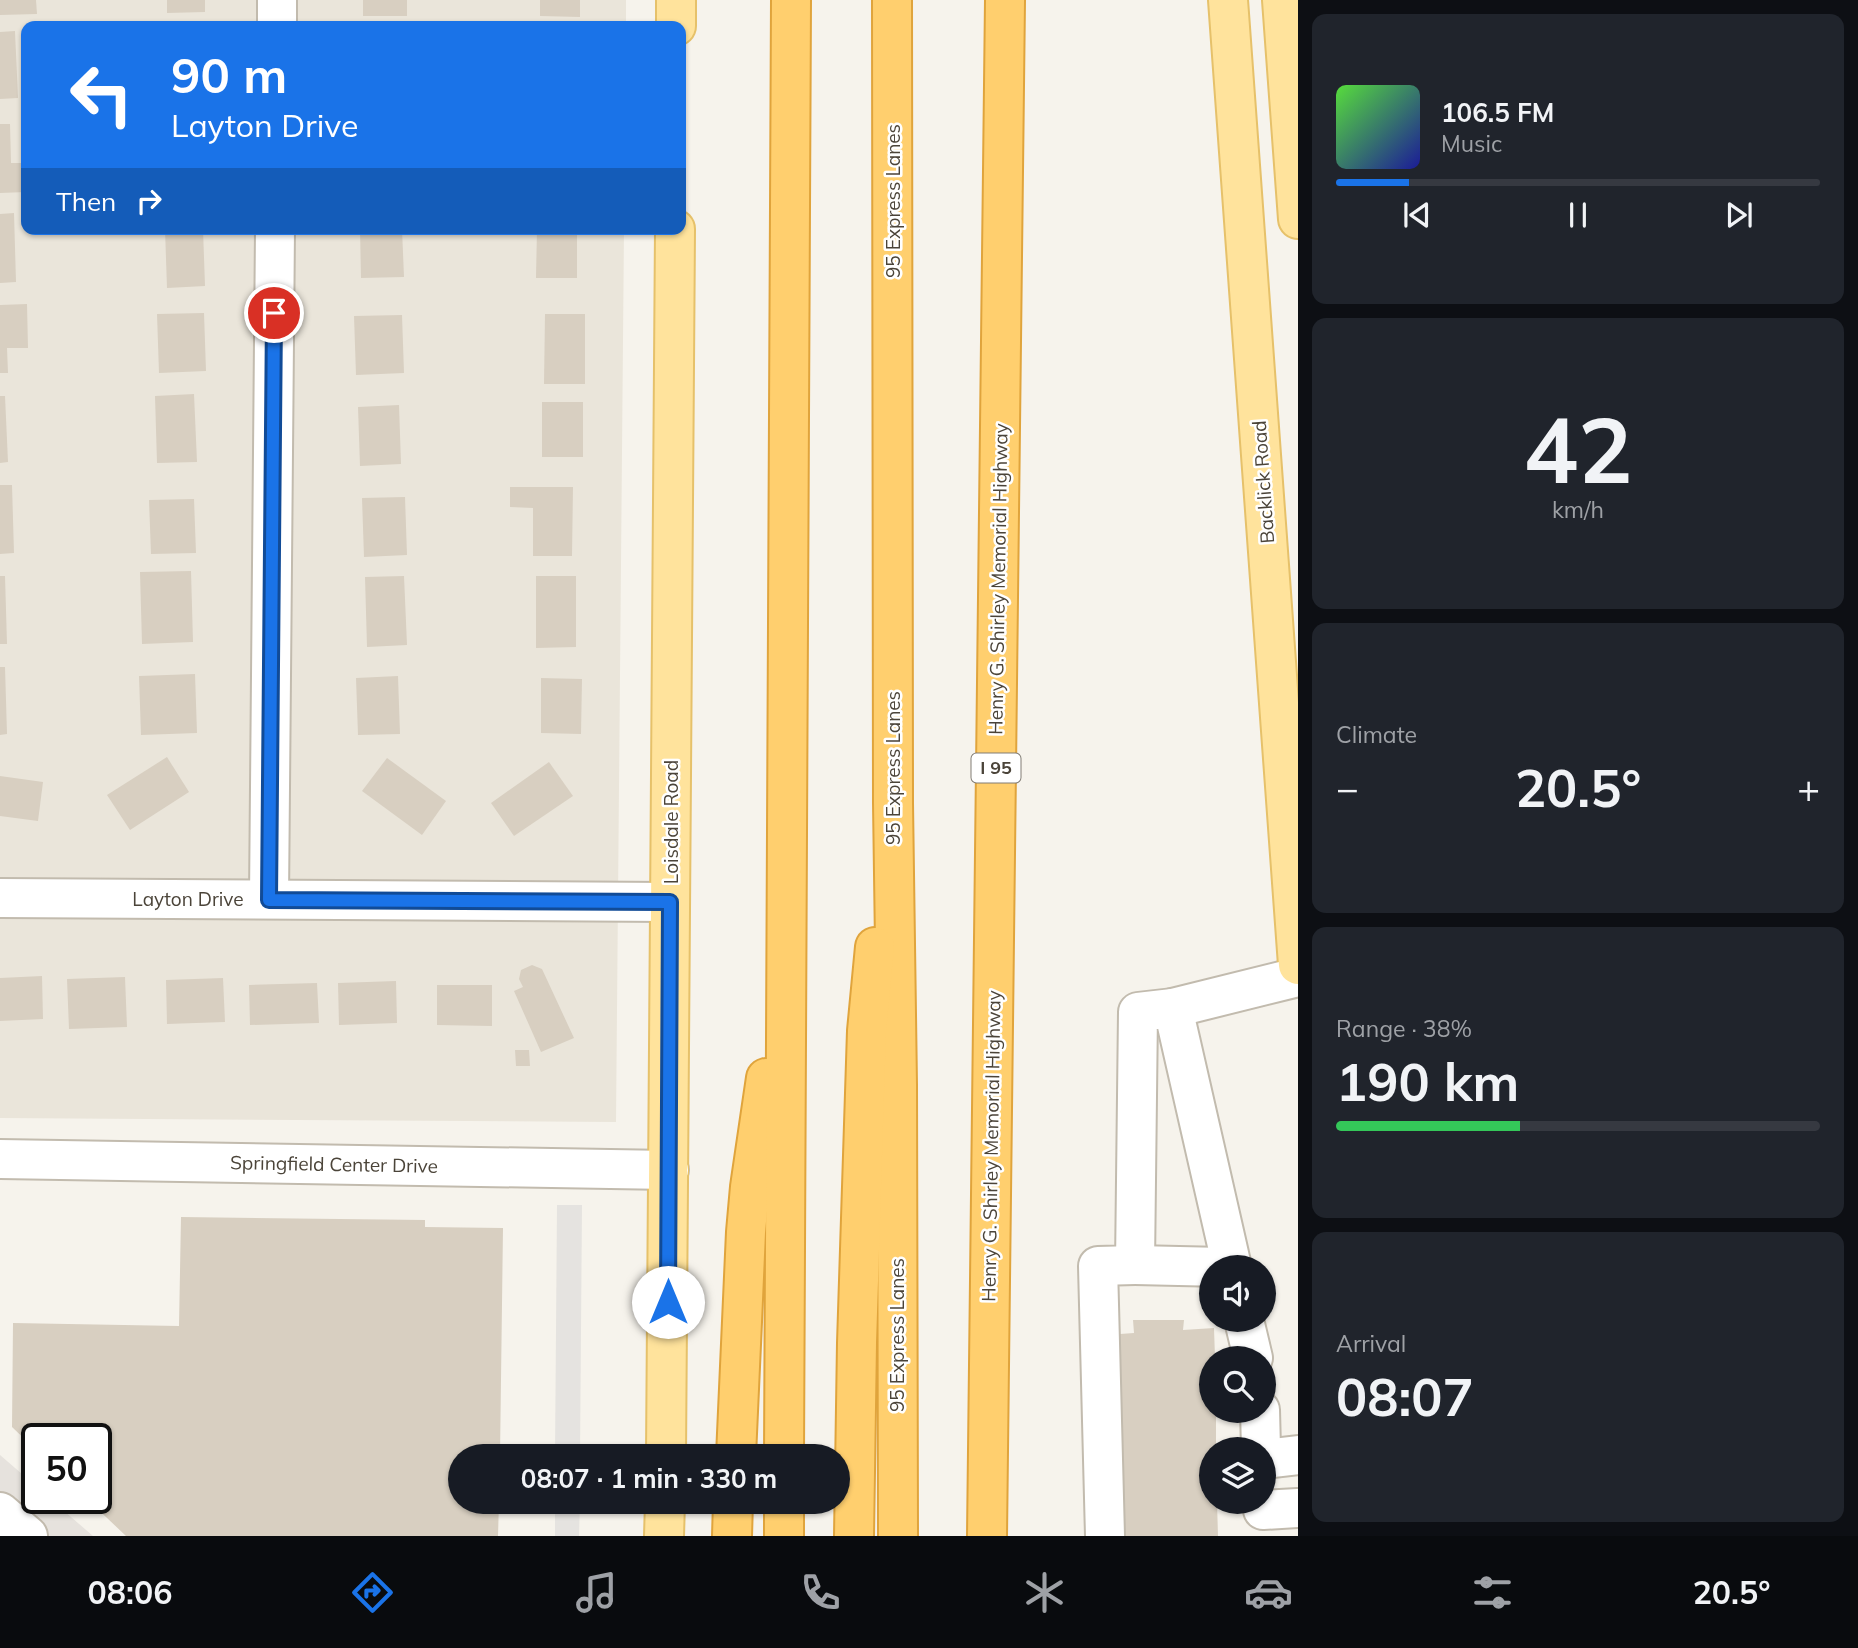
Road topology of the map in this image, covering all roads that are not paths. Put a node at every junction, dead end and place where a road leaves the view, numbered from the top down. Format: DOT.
graph roads {
  1 [pos="277,0"];
  2 [pos="677,0"];
  3 [pos="791,0"];
  4 [pos="892,0"];
  5 [pos="1005,0"];
  6 [pos="1228,0"];
  7 [pos="1282,0"];
  8 [pos="276,21"];
  9 [pos="676,21"];
  10 [pos="1298,219"];
  11 [pos="275,235"];
  12 [pos="675,235"];
  13 [pos="893,803"];
  14 [pos="0,898"];
  15 [pos="269,900"];
  16 [pos="670,902"];
  17 [pos="786,933"];
  18 [pos="1298,965"];
  19 [pos="1298,977"];
  20 [pos="1173,1008"];
  21 [pos="0,1159"];
  22 [pos="669,1170"];
  23 [pos="1229,1255"];
  24 [pos="1135,1265"];
  25 [pos="1199,1266"];
  26 [pos="666,1444"];
  27 [pos="737,1444"];
  28 [pos="784,1444"];
  29 [pos="1298,1455"];
  30 [pos="1276,1458"];
  31 [pos="0,1511"];
  32 [pos="665,1514"];
  33 [pos="733,1514"];
  34 [pos="784,1514"];
  35 [pos="28,1536"];
  36 [pos="664,1536"];
  37 [pos="732,1536"];
  38 [pos="784,1536"];
  39 [pos="854,1536"];
  40 [pos="898,1536"];
  41 [pos="987,1536"];
  42 [pos="1105,1536"];
  1 -- 8 [label="street"];
  2 -- 9 [label="main road"];
  3 -- 17 [label="highway"];
  4 -- 13 [label="highway, 95 Express Lanes"];
  5 -- 41 [label="highway, Henry G. Shirley Memorial Highway / I 95"];
  6 -- 18 [label="main road, Backlick Road"];
  7 -- 10 [label="main road"];
  11 -- 15 [label="street"];
  12 -- 16 [label="main road, Loisdale Road"];
  13 -- 39 [label="highway"];
  13 -- 40 [label="highway, 95 Express Lanes"];
  14 -- 15 [label="street, Layton Drive"];
  15 -- 16 [label="street, Layton Drive"];
  16 -- 22 [label="main road, Loisdale Road"];
  17 -- 27 [label="highway"];
  17 -- 28 [label="highway"];
  19 -- 20 [label="street"];
  20 -- 23 [label="street"];
  20 -- 24 [label="street"];
  21 -- 22 [label="street, Springfield Center Drive"];
  22 -- 26 [label="main road, Loisdale Road"];
  24 -- 25 [label="street"];
  24 -- 42 [label="street"];
  29 -- 30 [label="street"];
  31 -- 35 [label="street"];
  32 -- 36 [label="main road"];
  33 -- 37 [label="highway"];
  34 -- 38 [label="highway"];
}
